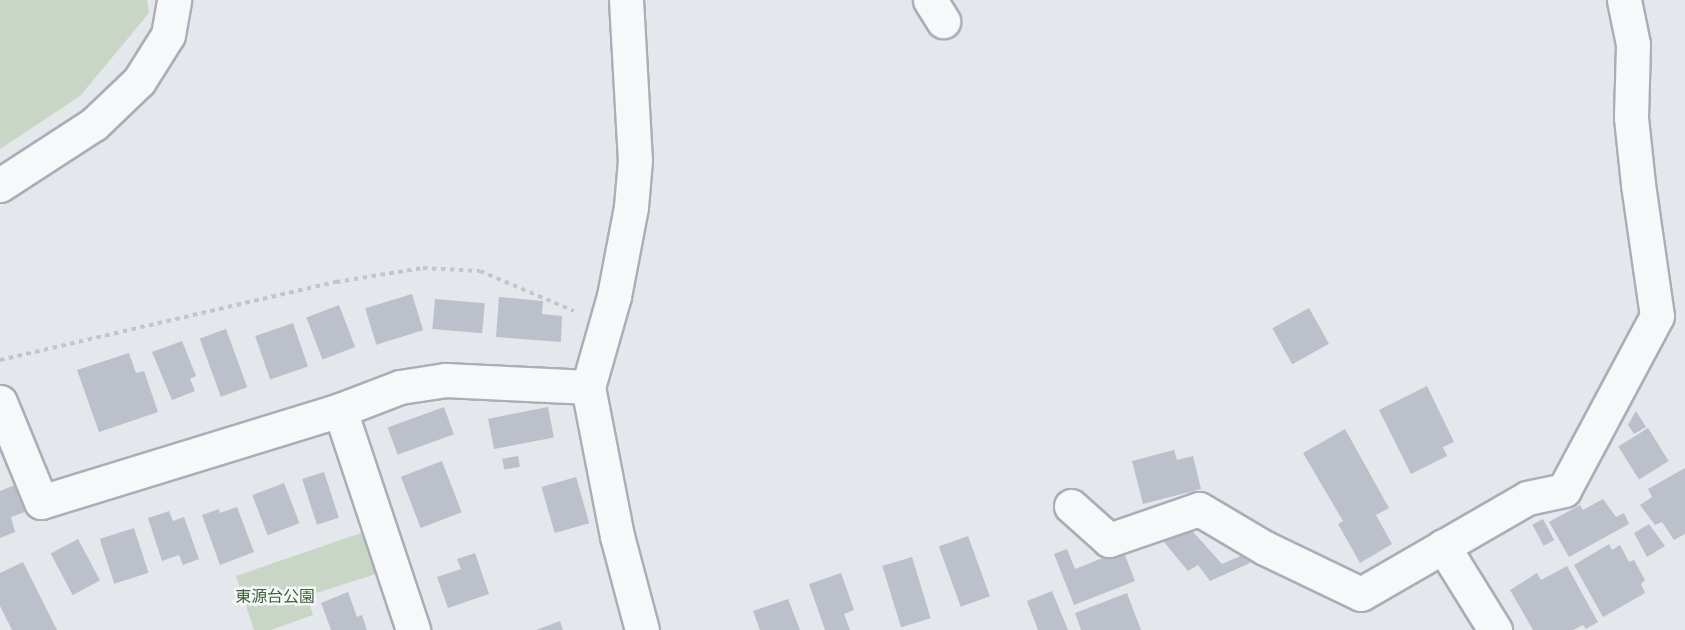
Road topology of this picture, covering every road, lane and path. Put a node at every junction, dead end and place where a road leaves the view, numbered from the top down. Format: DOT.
graph roads {
  1 [pos="174,0"];
  2 [pos="626,0"];
  3 [pos="1624,0"];
  4 [pos="0,185"];
  5 [pos="605,324"];
  6 [pos="0,360"];
  7 [pos="588,387"];
  8 [pos="0,402"];
  9 [pos="340,410"];
  10 [pos="1071,506"];
  11 [pos="1443,546"];
  12 [pos="413,630"];
  13 [pos="642,630"];
  14 [pos="1496,630"];
  1 -- 4 [label="street"];
  2 -- 5 [label="street"];
  3 -- 11 [label="street"];
  5 -- 6 [label="path"];
  5 -- 7 [label="street"];
  7 -- 9 [label="street"];
  7 -- 13 [label="street"];
  8 -- 9 [label="street"];
  9 -- 12 [label="street"];
  10 -- 11 [label="street"];
  11 -- 14 [label="street"];
}
